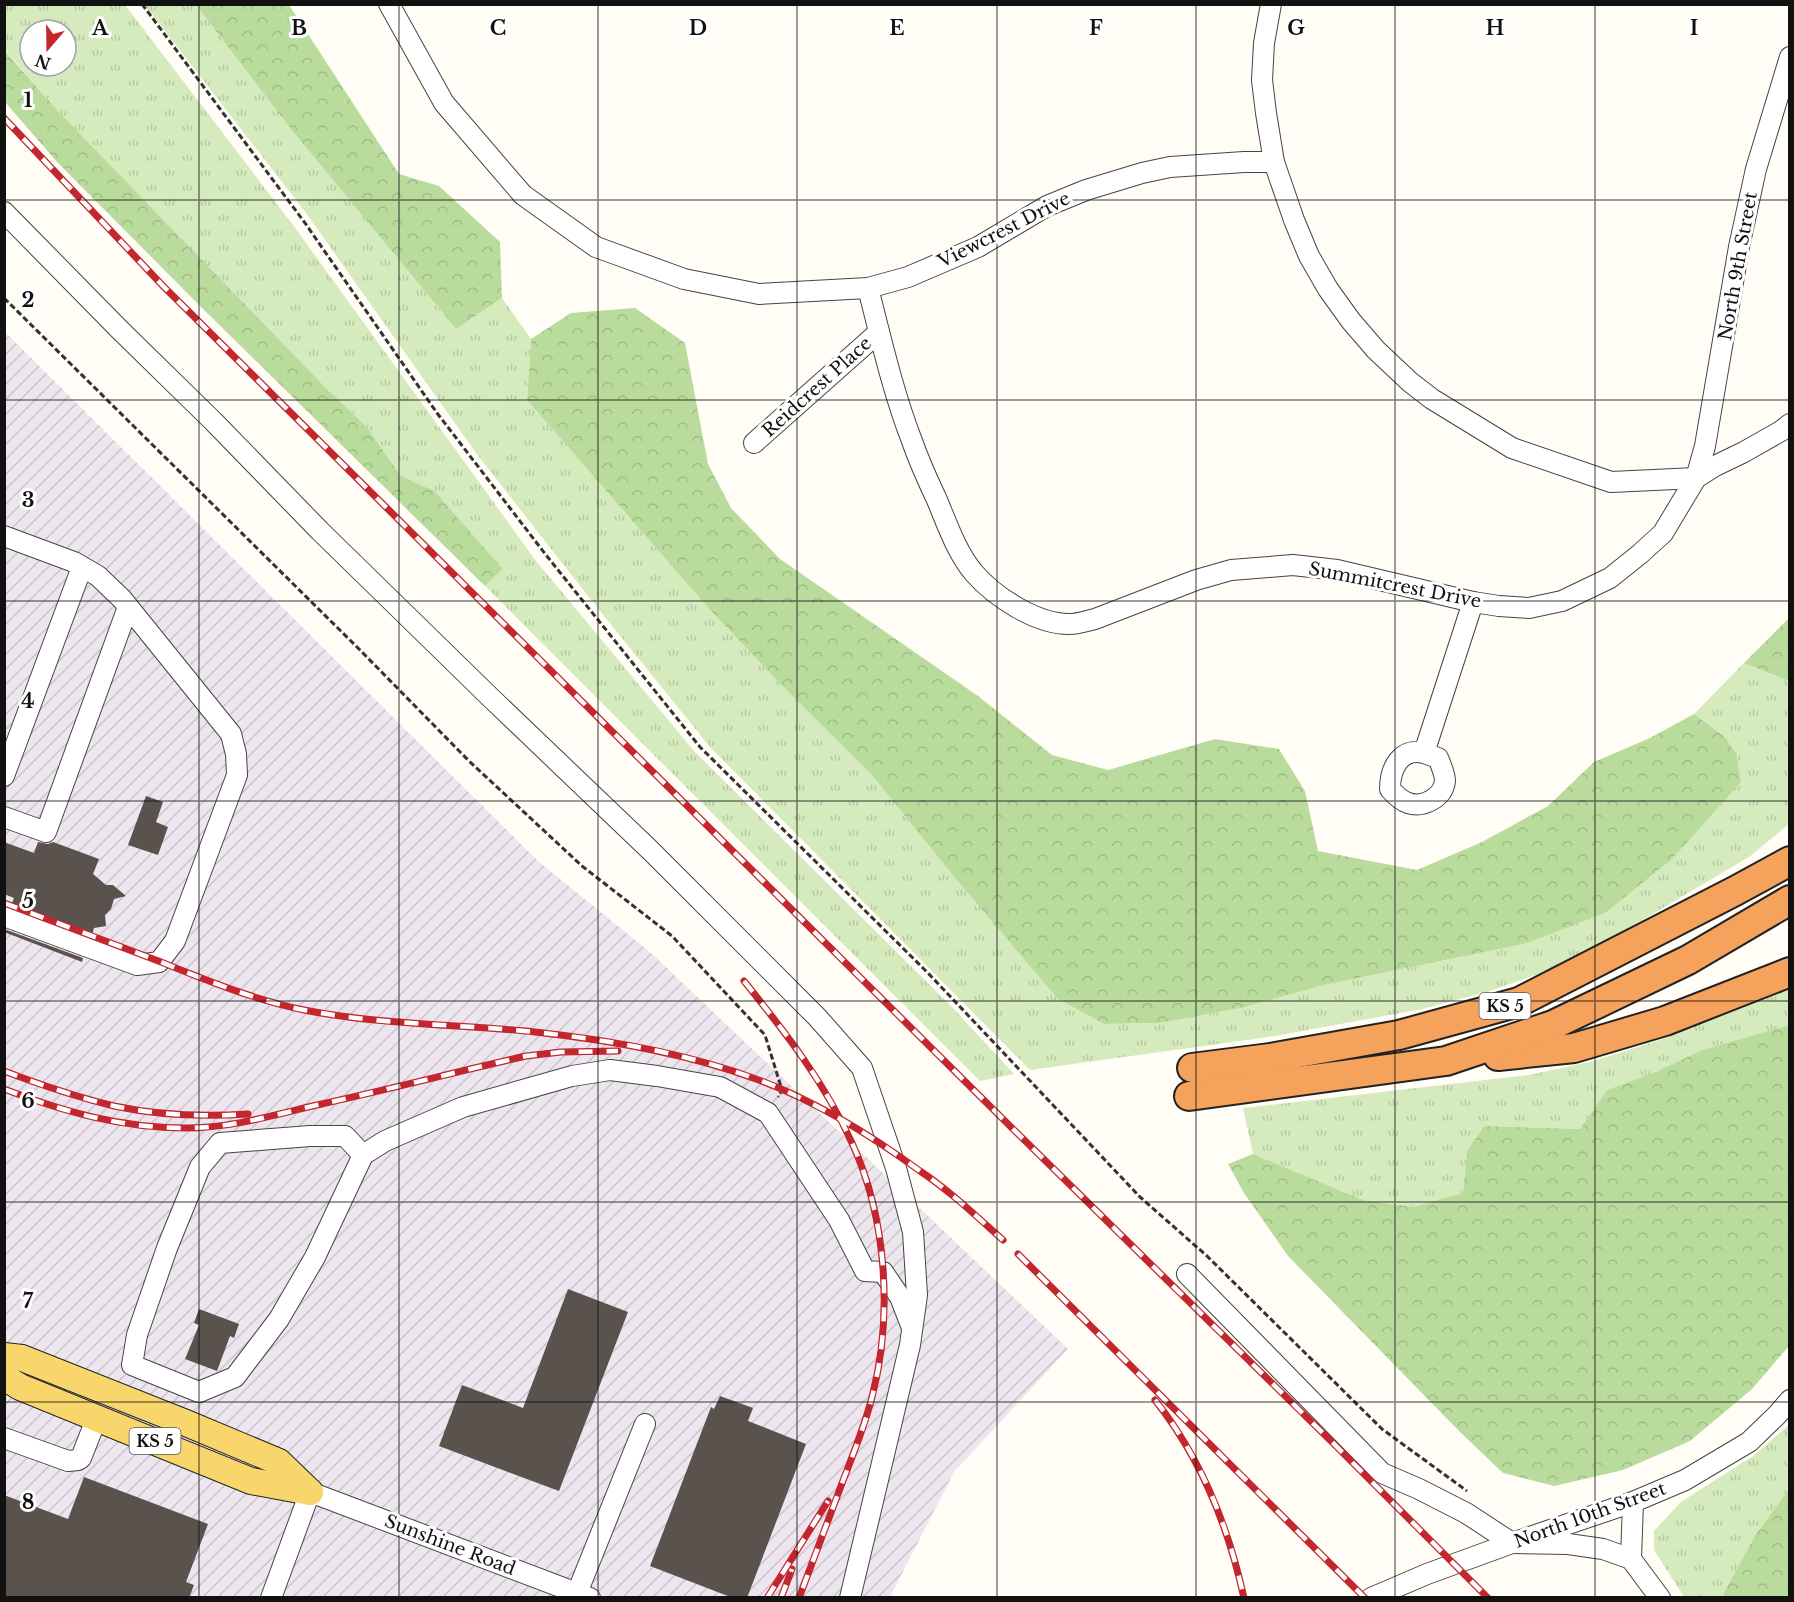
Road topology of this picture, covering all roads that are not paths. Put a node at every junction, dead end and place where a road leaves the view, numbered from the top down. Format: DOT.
graph roads {
  1 [pos="389,4"];
  2 [pos="1271,4"];
  3 [pos="1790,57"];
  4 [pos="1274,162"];
  5 [pos="4,212"];
  6 [pos="868,288"];
  7 [pos="879,332"];
  8 [pos="1790,424"];
  9 [pos="754,443"];
  10 [pos="1696,478"];
  11 [pos="4,536"];
  12 [pos="82,567"];
  13 [pos="1473,602"];
  14 [pos="128,607"];
  15 [pos="1424,753"];
  16 [pos="4,776"];
  17 [pos="4,817"];
  18 [pos="1790,841"];
  19 [pos="1790,861"];
  20 [pos="1735,891"];
  21 [pos="1790,900"];
  22 [pos="4,916"];
  23 [pos="1790,972"];
  24 [pos="1446,1061"];
  25 [pos="363,1155"];
  26 [pos="1187,1274"];
  27 [pos="912,1332"];
  28 [pos="4,1356"];
  29 [pos="4,1377"];
  30 [pos="1790,1400"];
  31 [pos="97,1418"];
  32 [pos="645,1424"];
  33 [pos="4,1438"];
  34 [pos="310,1492"];
  35 [pos="1633,1502"];
  36 [pos="1512,1543"];
  37 [pos="1631,1559"];
  38 [pos="554,1591"];
  39 [pos="584,1595"];
  40 [pos="271,1598"];
  41 [pos="850,1598"];
  42 [pos="1371,1598"];
  43 [pos="1660,1598"];
  1 -- 6 [label="street, Viewcrest Drive"];
  2 -- 4 [label="street"];
  3 -- 10 [label="street, North 9th Street"];
  4 -- 6 [label="street, Viewcrest Drive"];
  4 -- 10 [label="street"];
  5 -- 27 [label="street"];
  6 -- 7 [label="street, Summitcrest Drive"];
  7 -- 9 [label="street, Reidcrest Place"];
  7 -- 13 [label="street, Summitcrest Drive"];
  8 -- 10 [label="street"];
  10 -- 13 [label="street, Summitcrest Drive"];
  11 -- 12 [label="street"];
  12 -- 14 [label="street"];
  12 -- 16 [label="street"];
  13 -- 15 [label="street"];
  14 -- 17 [label="street"];
  14 -- 22 [label="street"];
  18 -- 20 [label="highway"];
  19 -- 20 [label="highway, KS 5"];
  20 -- 24 [label="highway, KS 5"];
  21 -- 24 [label="highway, KS 5"];
  23 -- 24 [label="highway"];
  25 -- 25 [label="street"];
  25 -- 27 [label="street"];
  26 -- 36 [label="street"];
  27 -- 41 [label="street"];
  28 -- 34 [label="main road, Sunshine Road / KS 5"];
  29 -- 31 [label="main road, Sunshine Road / KS 5"];
  30 -- 35 [label="street, North 10th Street"];
  31 -- 33 [label="street"];
  31 -- 34 [label="main road, Sunshine Road / KS 5"];
  32 -- 39 [label="street"];
  34 -- 38 [label="street, Sunshine Road"];
  34 -- 40 [label="street"];
  35 -- 36 [label="street, North 10th Street"];
  35 -- 37 [label="street"];
  36 -- 37 [label="street"];
  36 -- 42 [label="street, North 10th Street"];
  37 -- 43 [label="street"];
  38 -- 39 [label="street, Sunshine Road"];
}
